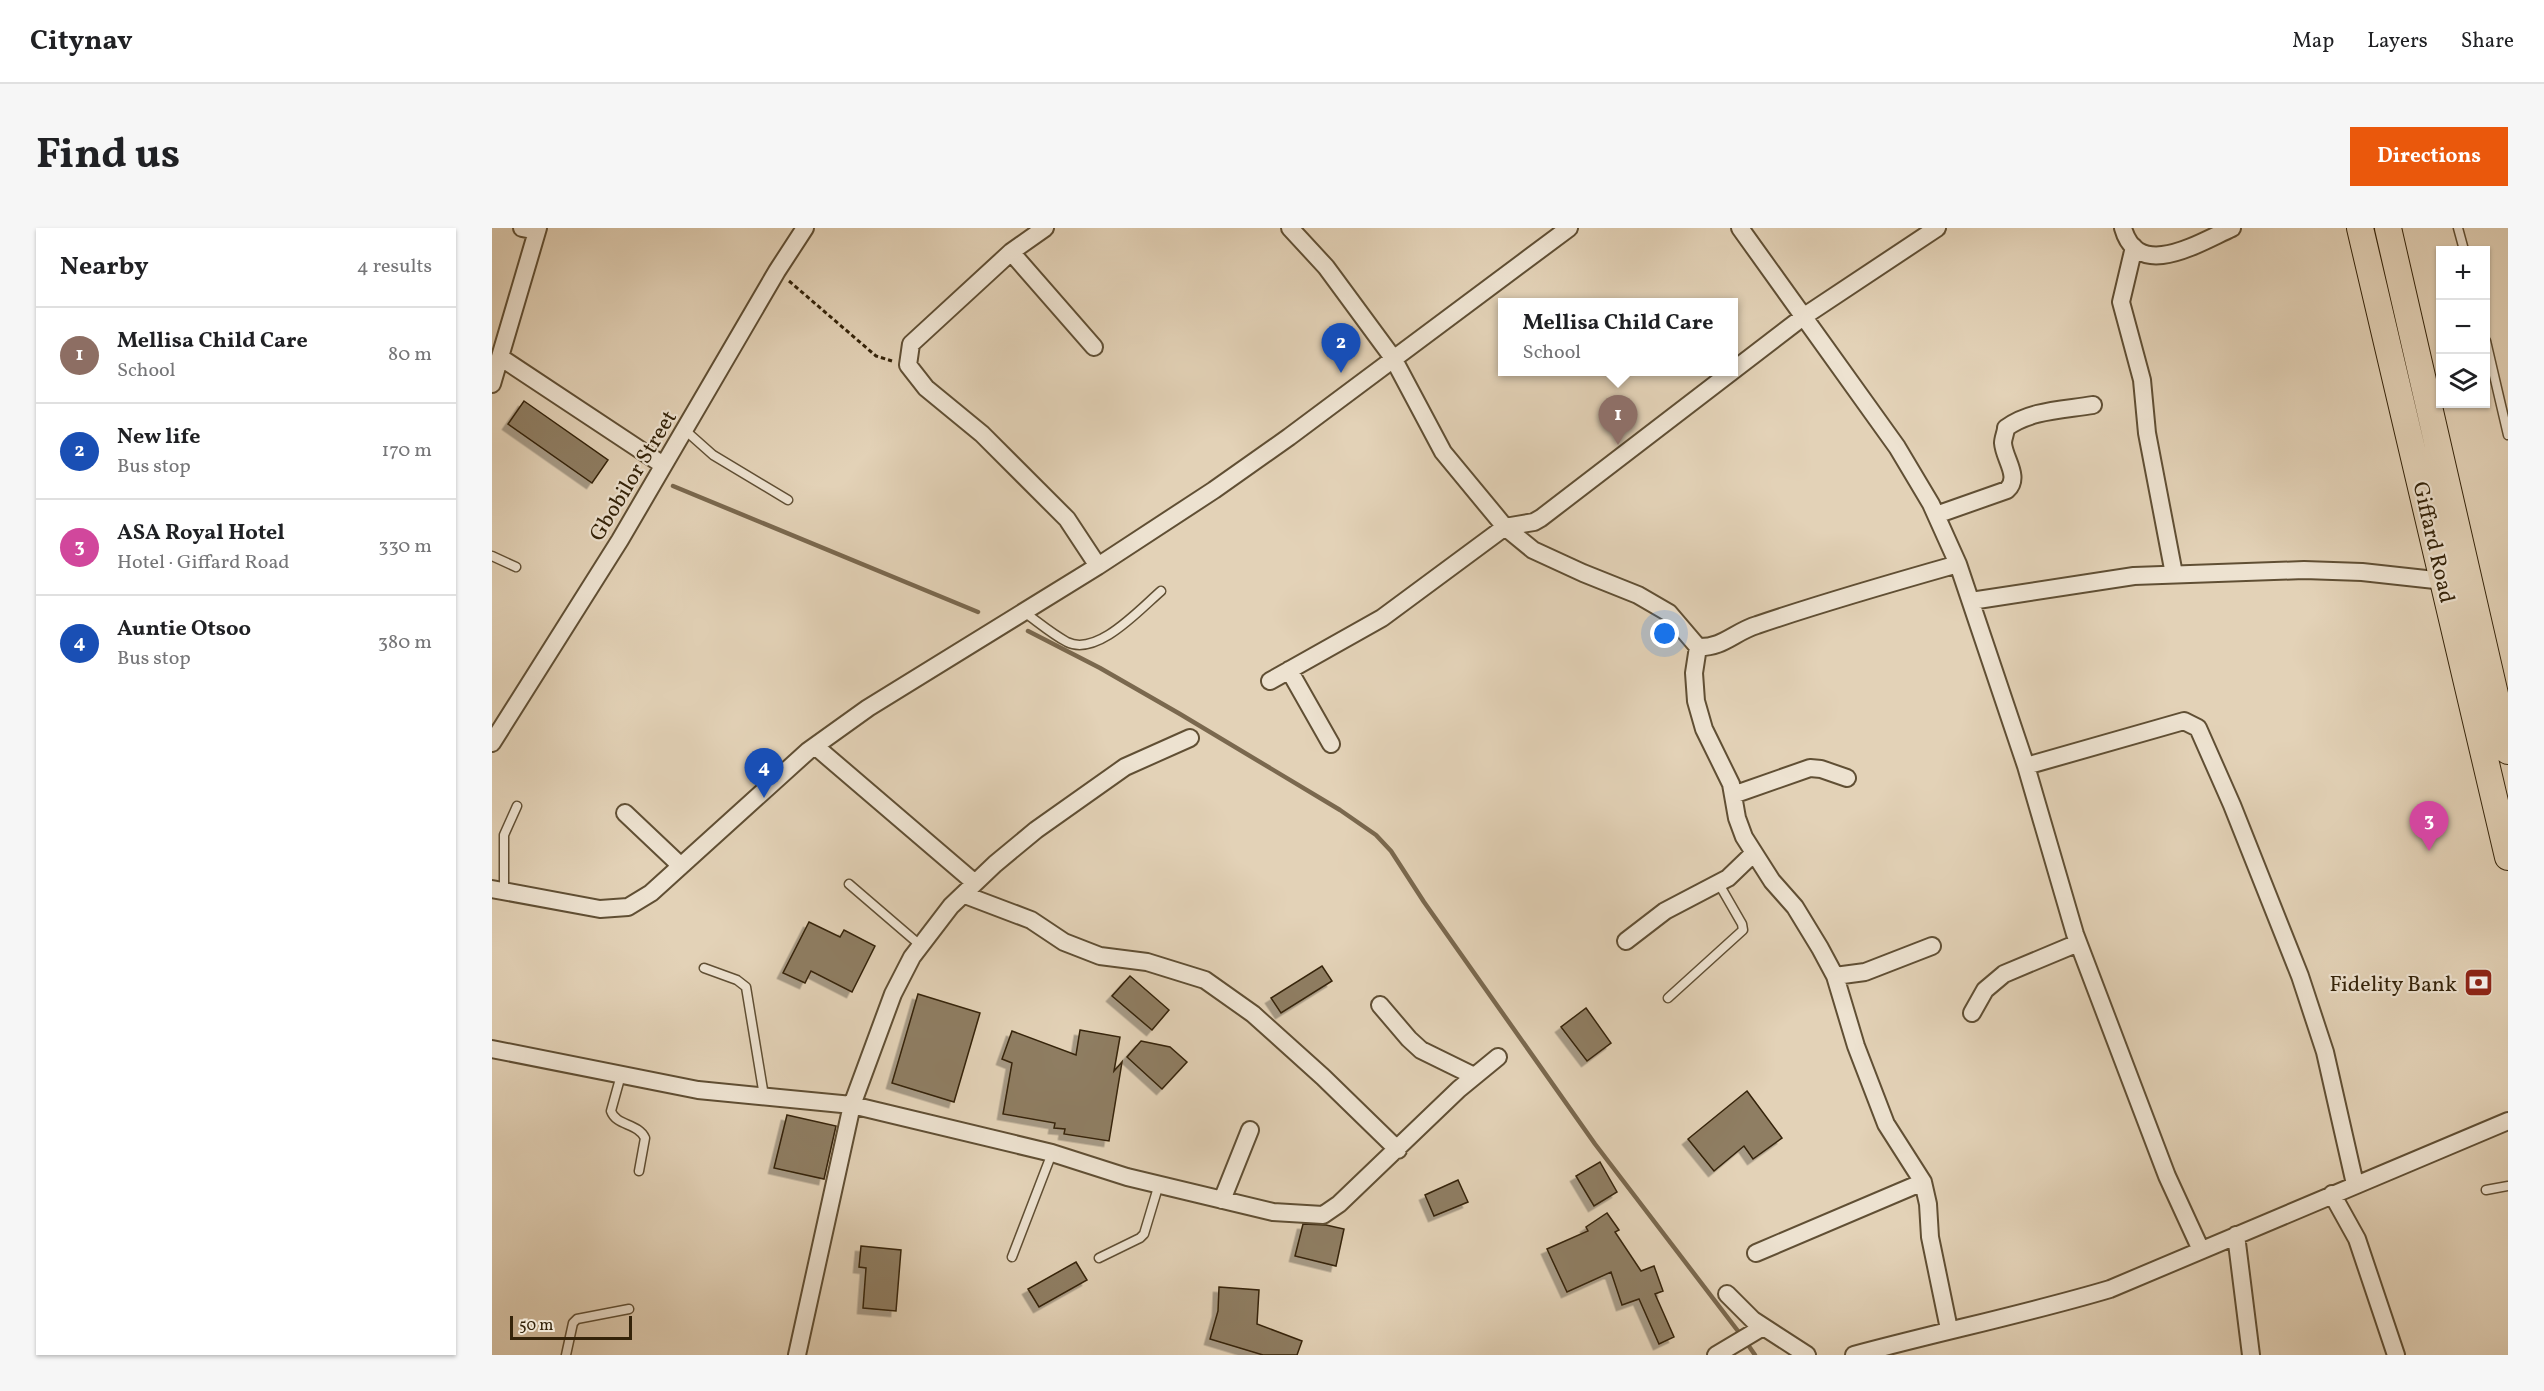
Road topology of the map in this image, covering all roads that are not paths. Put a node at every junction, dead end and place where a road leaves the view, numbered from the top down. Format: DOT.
graph roads {
  1 [pos="805,228"];
  2 [pos="1045,228"];
  3 [pos="1290,228"];
  4 [pos="1569,228"];
  5 [pos="1740,228"];
  6 [pos="1937,228"];
  7 [pos="2123,228"];
  8 [pos="2232,228"];
  9 [pos="2360,228"];
  10 [pos="2388,228"];
  11 [pos="2458,228"];
  12 [pos="532,229"];
  13 [pos="2463,246"];
  14 [pos="2134,247"];
  15 [pos="1011,252"];
  16 [pos="1803,317"];
  17 [pos="1094,347"];
  18 [pos="2489,354"];
  19 [pos="500,357"];
  20 [pos="1393,358"];
  21 [pos="1738,367"];
  22 [pos="1726,376"];
  23 [pos="492,384"];
  24 [pos="2093,405"];
  25 [pos="686,431"];
  26 [pos="2508,435"];
  27 [pos="663,465"];
  28 [pos="788,500"];
  29 [pos="1936,515"];
  30 [pos="1505,527"];
  31 [pos="492,556"];
  32 [pos="1958,564"];
  33 [pos="1098,566"];
  34 [pos="516,567"];
  35 [pos="2174,574"];
  36 [pos="2444,581"];
  37 [pos="1161,591"];
  38 [pos="1971,602"];
  39 [pos="1024,612"];
  40 [pos="1698,647"];
  41 [pos="1289,670"];
  42 [pos="1270,681"];
  43 [pos="1190,738"];
  44 [pos="492,743"];
  45 [pos="1331,744"];
  46 [pos="815,746"];
  47 [pos="2508,751"];
  48 [pos="2026,766"];
  49 [pos="1846,778"];
  50 [pos="1733,795"];
  51 [pos="517,806"];
  52 [pos="625,813"];
  53 [pos="1754,853"];
  54 [pos="2508,857"];
  55 [pos="681,866"];
  56 [pos="849,884"];
  57 [pos="1719,884"];
  58 [pos="970,889"];
  59 [pos="495,890"];
  60 [pos="1626,941"];
  61 [pos="2078,943"];
  62 [pos="920,945"];
  63 [pos="1932,945"];
  64 [pos="704,968"];
  65 [pos="1834,976"];
  66 [pos="1668,998"];
  67 [pos="1380,1005"];
  68 [pos="1972,1012"];
  69 [pos="492,1049"];
  70 [pos="1498,1057"];
  71 [pos="621,1075"];
  72 [pos="1474,1076"];
  73 [pos="764,1096"];
  74 [pos="852,1104"];
  75 [pos="2508,1121"];
  76 [pos="1250,1130"];
  77 [pos="1398,1150"];
  78 [pos="1052,1153"];
  79 [pos="639,1171"];
  80 [pos="1923,1182"];
  81 [pos="1159,1184"];
  82 [pos="2355,1184"];
  83 [pos="2508,1185"];
  84 [pos="2486,1190"];
  85 [pos="2332,1194"];
  86 [pos="1222,1200"];
  87 [pos="2235,1235"];
  88 [pos="2202,1250"];
  89 [pos="1756,1253"];
  90 [pos="1012,1257"];
  91 [pos="1099,1258"];
  92 [pos="1727,1294"];
  93 [pos="629,1310"];
  94 [pos="1949,1329"];
  95 [pos="1751,1335"];
  96 [pos="566,1355"];
  97 [pos="797,1355"];
  98 [pos="1716,1355"];
  99 [pos="1807,1355"];
  100 [pos="1854,1355"];
  101 [pos="2251,1355"];
  102 [pos="2396,1355"];
  1 -- 25 [label="street, Gbobilor Street"];
  2 -- 15 [label="street"];
  3 -- 20 [label="street"];
  4 -- 20 [label="street"];
  5 -- 16 [label="street"];
  6 -- 16 [label="street"];
  7 -- 14 [label="street"];
  8 -- 14 [label="street"];
  9 -- 36 [label="main road, Giffard Road"];
  10 -- 47 [label="main road, Giffard Road"];
  11 -- 13 [label="lane"];
  12 -- 19 [label="street"];
  14 -- 35 [label="street"];
  15 -- 17 [label="street"];
  15 -- 33 [label="street"];
  16 -- 21 [label="street"];
  16 -- 29 [label="street"];
  18 -- 26 [label="lane"];
  19 -- 23 [label="street"];
  19 -- 27 [label="street"];
  20 -- 30 [label="street"];
  20 -- 33 [label="street"];
  22 -- 30 [label="street"];
  24 -- 29 [label="street"];
  25 -- 27 [label="street, Gbobilor Street"];
  25 -- 28 [label="lane"];
  27 -- 44 [label="street, Gbobilor Street"];
  29 -- 32 [label="street"];
  30 -- 40 [label="street"];
  30 -- 41 [label="street"];
  31 -- 34 [label="lane"];
  32 -- 38 [label="street"];
  32 -- 40 [label="street"];
  33 -- 39 [label="street"];
  35 -- 36 [label="street"];
  35 -- 38 [label="street"];
  36 -- 54 [label="main road, Giffard Road"];
  37 -- 39 [label="lane"];
  38 -- 48 [label="street"];
  39 -- 46 [label="street"];
  40 -- 50 [label="street"];
  41 -- 42 [label="street"];
  41 -- 45 [label="street"];
  43 -- 58 [label="street"];
  46 -- 55 [label="street"];
  46 -- 58 [label="street"];
  48 -- 61 [label="street"];
  48 -- 82 [label="street"];
  49 -- 50 [label="street"];
  50 -- 53 [label="street"];
  51 -- 59 [label="lane"];
  52 -- 55 [label="street"];
  53 -- 57 [label="street"];
  53 -- 65 [label="street"];
  55 -- 59 [label="street"];
  56 -- 62 [label="lane"];
  57 -- 60 [label="street"];
  57 -- 66 [label="lane"];
  58 -- 62 [label="street"];
  58 -- 77 [label="street"];
  61 -- 68 [label="street"];
  61 -- 88 [label="street"];
  62 -- 74 [label="street"];
  63 -- 65 [label="street"];
  64 -- 73 [label="lane"];
  65 -- 80 [label="street"];
  67 -- 72 [label="street"];
  69 -- 71 [label="street"];
  70 -- 72 [label="street"];
  71 -- 73 [label="street"];
  71 -- 79 [label="lane"];
  72 -- 77 [label="street"];
  73 -- 74 [label="street"];
  74 -- 78 [label="street"];
  74 -- 97 [label="street"];
  75 -- 82 [label="street"];
  76 -- 86 [label="street"];
  77 -- 86 [label="street"];
  78 -- 81 [label="street"];
  78 -- 90 [label="lane"];
  80 -- 89 [label="street"];
  80 -- 94 [label="street"];
  81 -- 86 [label="street"];
  81 -- 91 [label="lane"];
  82 -- 85 [label="street"];
  83 -- 84 [label="lane"];
  85 -- 87 [label="street"];
  85 -- 102 [label="street"];
  87 -- 88 [label="street"];
  87 -- 101 [label="street"];
  88 -- 94 [label="street"];
  92 -- 95 [label="street"];
  93 -- 96 [label="lane"];
  94 -- 100 [label="street"];
  95 -- 98 [label="street"];
  95 -- 99 [label="street"];
}
